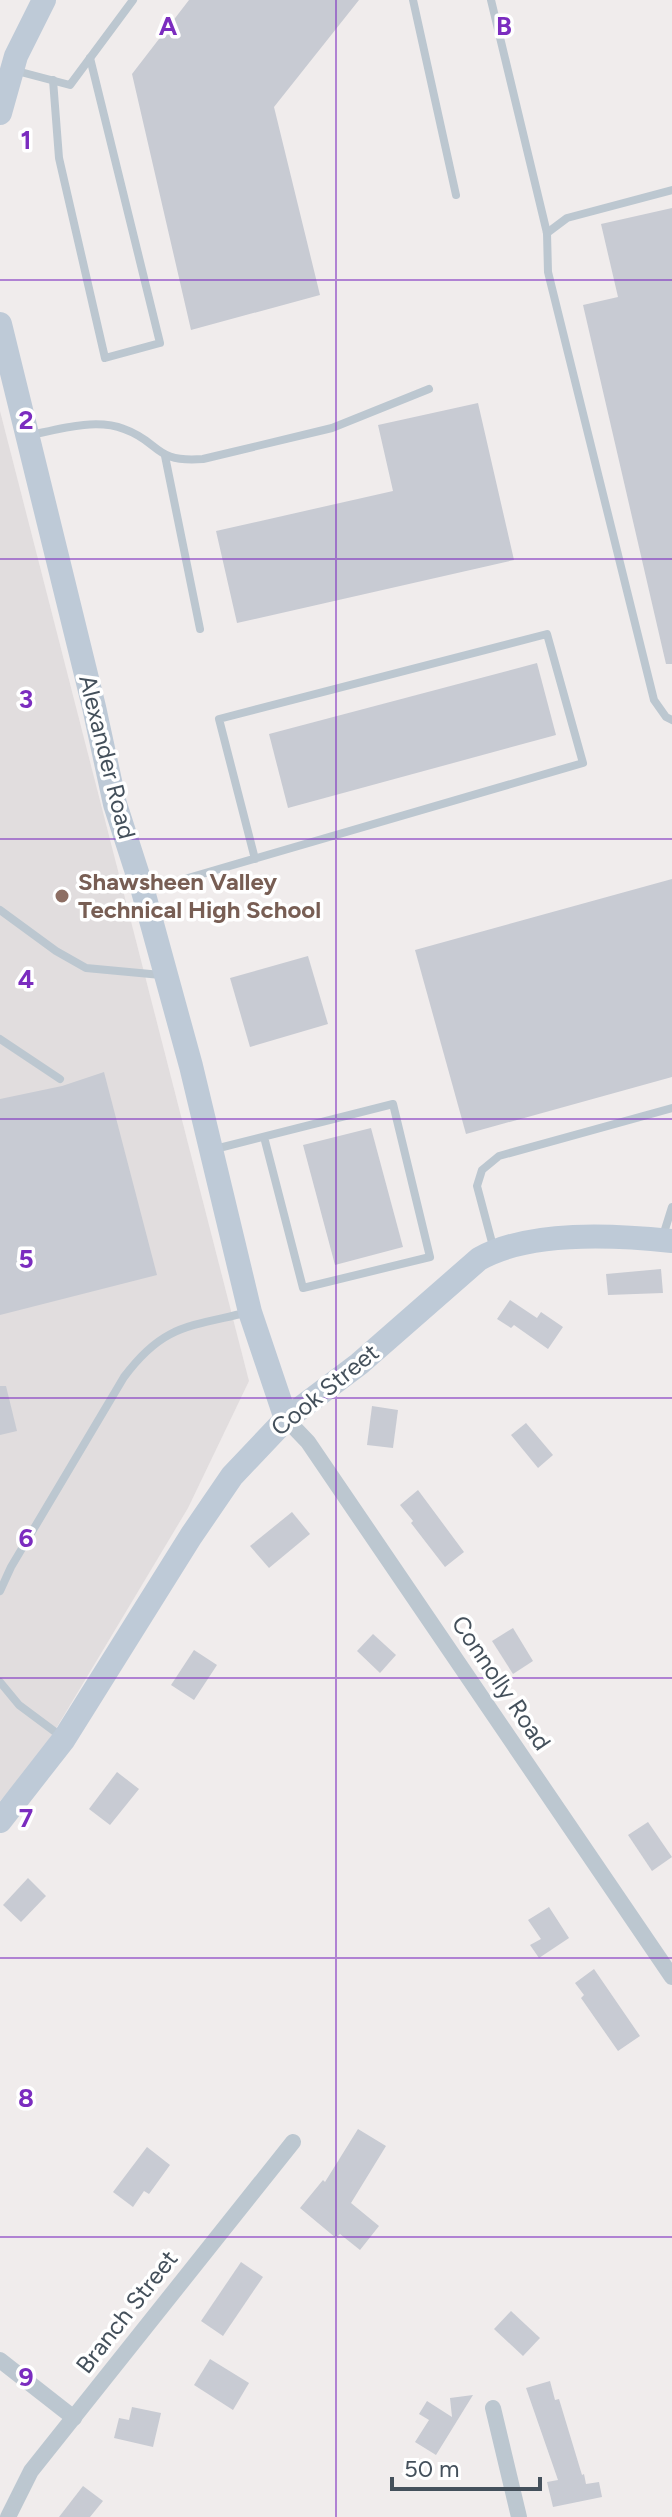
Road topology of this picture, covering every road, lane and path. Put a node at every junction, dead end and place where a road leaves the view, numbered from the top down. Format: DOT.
graph roads {
  1 [pos="133,0"];
  2 [pos="413,0"];
  3 [pos="491,0"];
  4 [pos="37,5"];
  5 [pos="90,58"];
  6 [pos="12,70"];
  7 [pos="53,80"];
  8 [pos="0,113"];
  9 [pos="672,190"];
  10 [pos="456,195"];
  11 [pos="547,233"];
  12 [pos="0,324"];
  13 [pos="429,389"];
  14 [pos="26,436"];
  15 [pos="165,456"];
  16 [pos="200,629"];
  17 [pos="672,720"];
  18 [pos="255,859"];
  19 [pos="143,891"];
  20 [pos="0,910"];
  21 [pos="166,975"];
  22 [pos="0,1039"];
  23 [pos="60,1079"];
  24 [pos="672,1108"];
  25 [pos="264,1137"];
  26 [pos="210,1150"];
  27 [pos="672,1207"];
  28 [pos="667,1240"];
  29 [pos="494,1251"];
  30 [pos="250,1312"];
  31 [pos="286,1419"];
  32 [pos="0,1591"];
  33 [pos="0,1682"];
  34 [pos="64,1739"];
  35 [pos="0,1821"];
  36 [pos="672,1977"];
  37 [pos="293,2142"];
  38 [pos="0,2360"];
  39 [pos="493,2408"];
  40 [pos="74,2418"];
  41 [pos="8,2517"];
  42 [pos="519,2517"];
  1 -- 5 [label="lane"];
  2 -- 10 [label="lane"];
  3 -- 11 [label="lane"];
  4 -- 6 [label="street"];
  5 -- 7 [label="lane"];
  5 -- 7 [label="lane"];
  6 -- 7 [label="lane"];
  6 -- 8 [label="street"];
  9 -- 11 [label="lane"];
  11 -- 17 [label="lane"];
  12 -- 14 [label="street, Alexander Road"];
  13 -- 15 [label="lane"];
  14 -- 15 [label="lane"];
  14 -- 19 [label="street, Alexander Road"];
  15 -- 16 [label="lane"];
  18 -- 18 [label="lane"];
  18 -- 19 [label="lane"];
  19 -- 21 [label="street, Alexander Road"];
  20 -- 21 [label="lane"];
  21 -- 26 [label="street, Alexander Road"];
  22 -- 23 [label="lane"];
  24 -- 29 [label="lane"];
  25 -- 25 [label="lane"];
  25 -- 26 [label="lane"];
  26 -- 30 [label="street, Alexander Road"];
  27 -- 28 [label="lane"];
  28 -- 29 [label="street, Cook Street"];
  29 -- 31 [label="street, Cook Street"];
  30 -- 31 [label="street, Alexander Road"];
  30 -- 32 [label="lane"];
  31 -- 34 [label="street, Cook Street"];
  31 -- 36 [label="street, Connolly Road"];
  33 -- 34 [label="lane"];
  34 -- 35 [label="street, Cook Street"];
  37 -- 40 [label="street, Branch Street"];
  38 -- 40 [label="street"];
  39 -- 42 [label="street"];
  40 -- 41 [label="street, Branch Street"];
}
